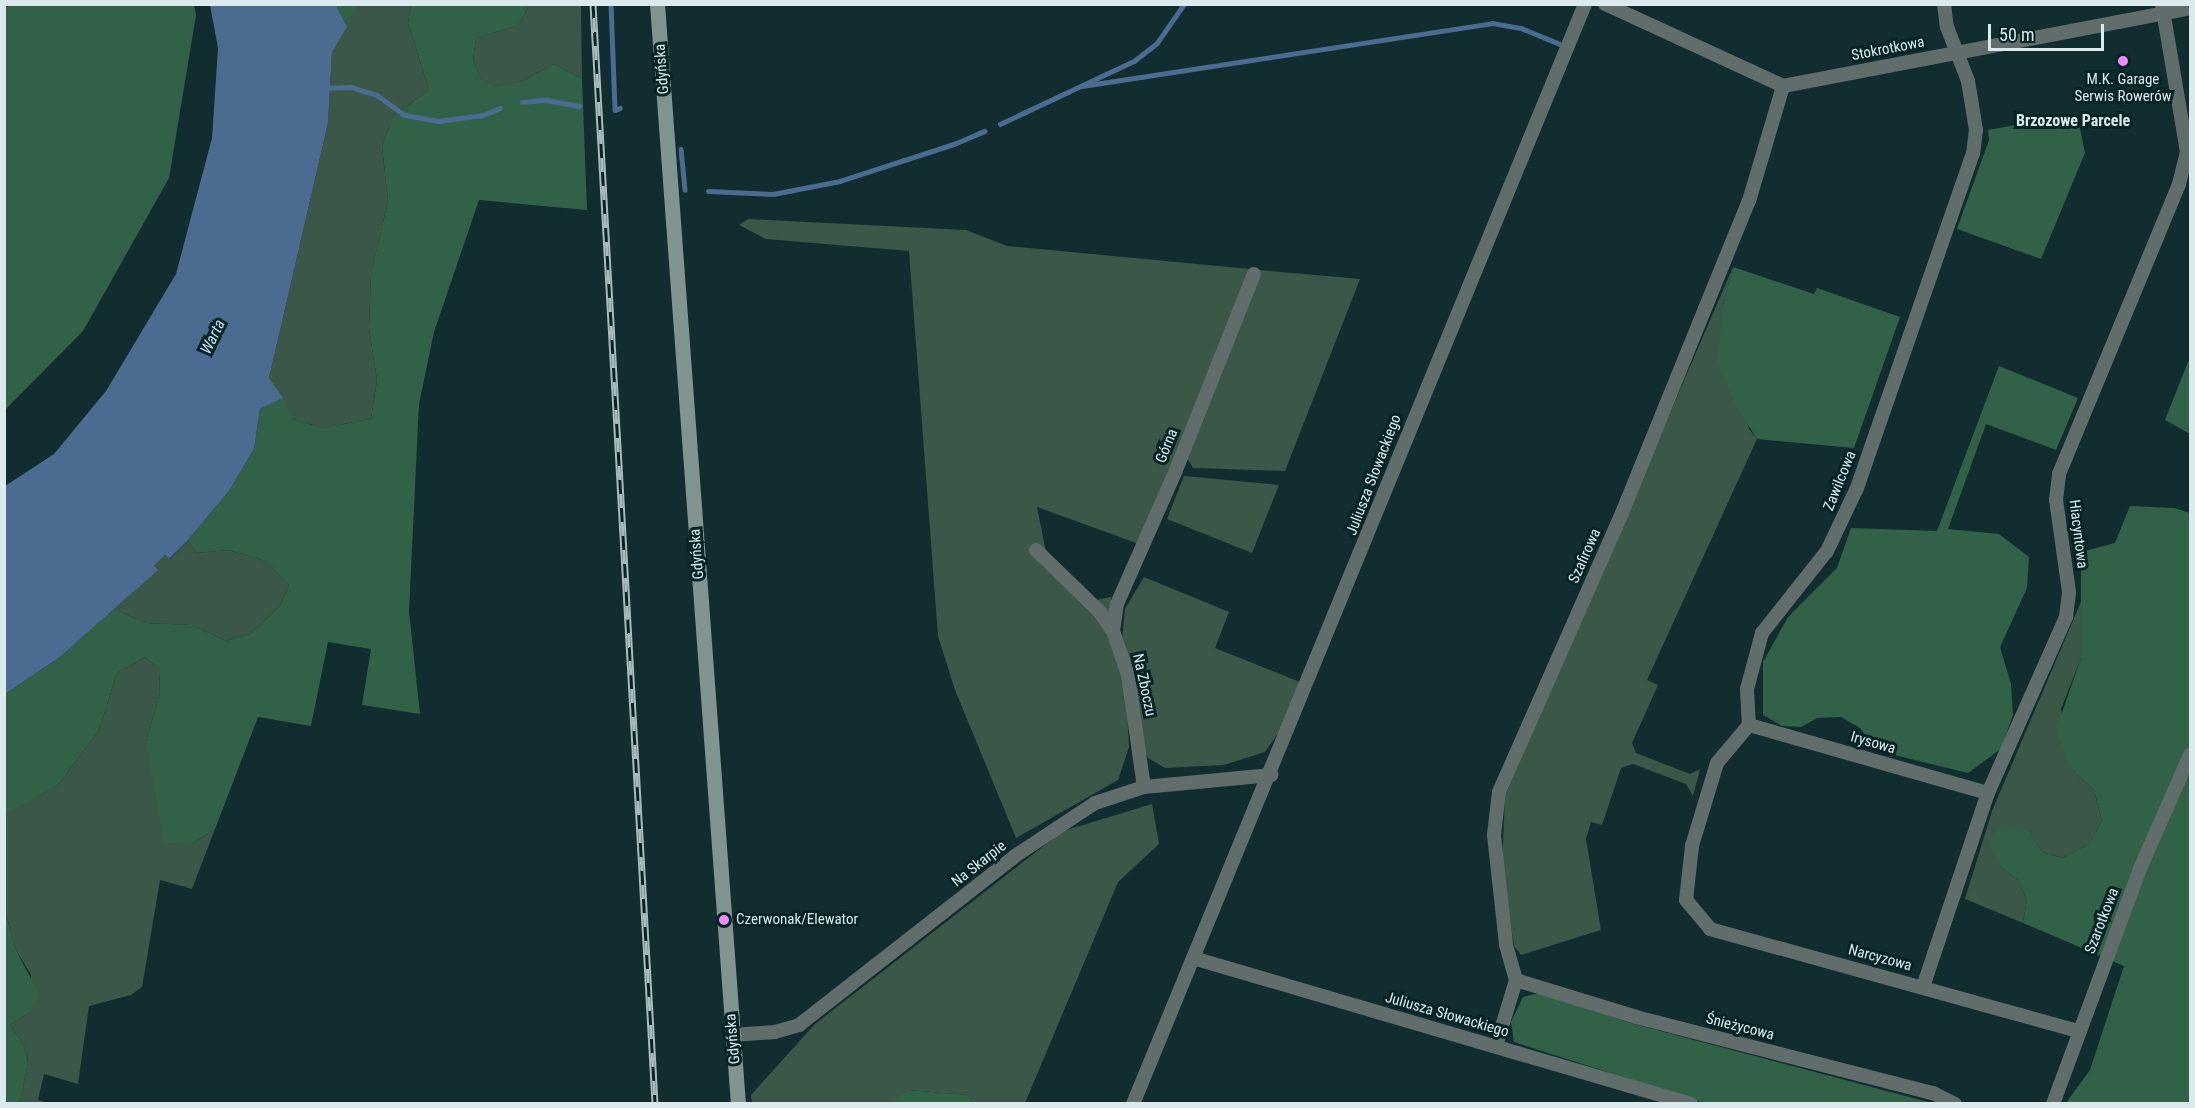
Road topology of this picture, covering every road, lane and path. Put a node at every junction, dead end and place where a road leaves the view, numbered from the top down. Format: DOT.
graph roads {
  1 [pos="657,4"];
  2 [pos="1585,4"];
  3 [pos="1605,4"];
  4 [pos="1944,4"];
  5 [pos="2190,8"];
  6 [pos="2162,9"];
  7 [pos="1957,53"];
  8 [pos="1783,86"];
  9 [pos="1254,274"];
  10 [pos="1035,550"];
  11 [pos="1113,631"];
  12 [pos="1749,725"];
  13 [pos="2190,754"];
  14 [pos="1271,775"];
  15 [pos="1144,787"];
  16 [pos="1988,793"];
  17 [pos="1193,958"];
  18 [pos="1516,980"];
  19 [pos="1923,987"];
  20 [pos="2078,1031"];
  21 [pos="732,1035"];
  22 [pos="1496,1046"];
  23 [pos="738,1104"];
  24 [pos="1133,1104"];
  25 [pos="1691,1104"];
  26 [pos="1955,1104"];
  27 [pos="2053,1104"];
  1 -- 21 [label="main road, Gdyńska"];
  2 -- 14 [label="street, Juliusza Słowackiego"];
  3 -- 8 [label="street"];
  4 -- 7 [label="street, Zawilcowa"];
  5 -- 6 [label="street, Stokrotkowa"];
  6 -- 7 [label="street, Stokrotkowa"];
  6 -- 16 [label="street, Hiacyntowa"];
  7 -- 8 [label="street, Stokrotkowa"];
  7 -- 12 [label="street, Zawilcowa"];
  8 -- 18 [label="street, Szafirowa"];
  9 -- 11 [label="street, Górna"];
  10 -- 11 [label="street, Na Zboczu"];
  11 -- 15 [label="street, Na Zboczu"];
  12 -- 16 [label="street, Irysowa"];
  12 -- 19 [label="street, Narcyzowa"];
  13 -- 20 [label="street, Szarotkowa"];
  14 -- 15 [label="street, Na Skarpie"];
  14 -- 17 [label="street, Juliusza Słowackiego"];
  15 -- 21 [label="street, Na Skarpie"];
  16 -- 19 [label="street, Hiacyntowa"];
  17 -- 22 [label="street, Juliusza Słowackiego"];
  17 -- 24 [label="street, Juliusza Słowackiego"];
  18 -- 22 [label="street"];
  18 -- 26 [label="street, Śnieżycowa"];
  19 -- 20 [label="street, Narcyzowa"];
  20 -- 27 [label="street, Szarotkowa"];
  21 -- 23 [label="main road, Gdyńska"];
  22 -- 25 [label="street, Juliusza Słowackiego"];
}
